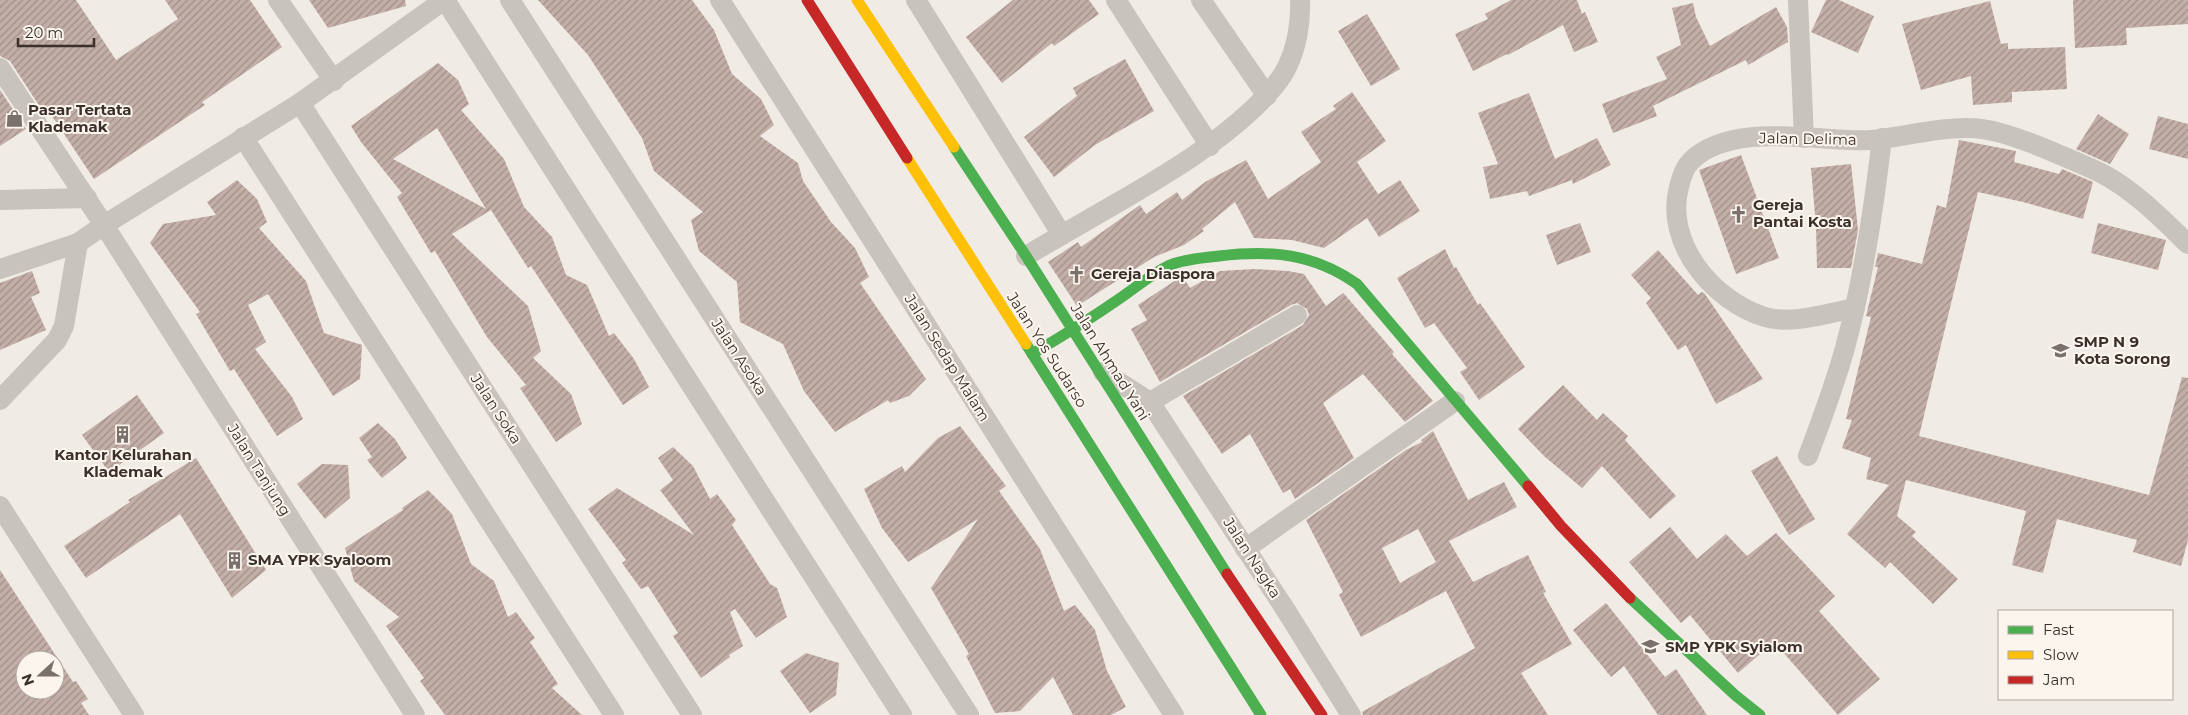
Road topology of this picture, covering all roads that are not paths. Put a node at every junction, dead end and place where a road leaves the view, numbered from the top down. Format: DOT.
graph roads {
  1 [pos="278,0"];
  2 [pos="444,0"];
  3 [pos="510,0"];
  4 [pos="720,0"];
  5 [pos="808,0"];
  6 [pos="857,0"];
  7 [pos="916,0"];
  8 [pos="1116,0"];
  9 [pos="1201,0"];
  10 [pos="1300,0"];
  11 [pos="1798,0"];
  12 [pos="0,68"];
  13 [pos="334,80"];
  14 [pos="1267,96"];
  15 [pos="300,103"];
  16 [pos="243,137"];
  17 [pos="1804,138"];
  18 [pos="1882,138"];
  19 [pos="1210,146"];
  20 [pos="87,198"];
  21 [pos="0,200"];
  22 [pos="104,225"];
  23 [pos="1062,235"];
  24 [pos="78,243"];
  25 [pos="2188,244"];
  26 [pos="1026,256"];
  27 [pos="0,269"];
  28 [pos="1855,308"];
  29 [pos="1298,315"];
  30 [pos="1072,331"];
  31 [pos="1032,354"];
  32 [pos="1095,367"];
  33 [pos="0,400"];
  34 [pos="1455,401"];
  35 [pos="1150,402"];
  36 [pos="1808,456"];
  37 [pos="0,506"];
  38 [pos="1245,549"];
  39 [pos="134,715"];
  40 [pos="415,715"];
  41 [pos="614,715"];
  42 [pos="692,715"];
  43 [pos="902,715"];
  44 [pos="969,715"];
  45 [pos="1174,715"];
  46 [pos="1261,715"];
  47 [pos="1322,715"];
  48 [pos="1352,715"];
  49 [pos="1760,715"];
  1 -- 13 [label="street"];
  2 -- 13 [label="street"];
  2 -- 43 [label="street"];
  3 -- 44 [label="street, Jalan Asoka"];
  4 -- 45 [label="street, Jalan Sedap Malam"];
  5 -- 31 [label="main road, Jalan Yos Sudarso"];
  6 -- 26 [label="main road, Jalan Ahmad Yani"];
  7 -- 23 [label="street"];
  8 -- 19 [label="street"];
  9 -- 14 [label="street"];
  10 -- 14 [label="street"];
  11 -- 17 [label="street"];
  12 -- 20 [label="street, Jalan Tanjung"];
  13 -- 15 [label="street"];
  14 -- 19 [label="street"];
  15 -- 16 [label="street"];
  15 -- 42 [label="street, Jalan Soka"];
  16 -- 22 [label="street"];
  16 -- 41 [label="street"];
  17 -- 18 [label="street, Jalan Delima"];
  17 -- 28 [label="street, Jalan Delima"];
  18 -- 25 [label="street, Jalan Delima"];
  18 -- 28 [label="street"];
  19 -- 23 [label="street"];
  20 -- 21 [label="street"];
  20 -- 22 [label="street, Jalan Tanjung"];
  22 -- 24 [label="street"];
  22 -- 40 [label="street, Jalan Tanjung"];
  23 -- 26 [label="street"];
  24 -- 27 [label="street"];
  24 -- 33 [label="street"];
  26 -- 30 [label="main road, Jalan Ahmad Yani"];
  28 -- 36 [label="street"];
  29 -- 35 [label="street"];
  30 -- 31 [label="main road"];
  30 -- 32 [label="main road, Jalan Ahmad Yani"];
  30 -- 34 [label="main road"];
  31 -- 46 [label="main road, Jalan Yos Sudarso"];
  32 -- 35 [label="street"];
  32 -- 47 [label="main road, Jalan Ahmad Yani"];
  34 -- 38 [label="street"];
  34 -- 49 [label="main road"];
  35 -- 38 [label="street, Jalan Nagka"];
  37 -- 39 [label="street"];
  38 -- 48 [label="street, Jalan Nagka"];
}
